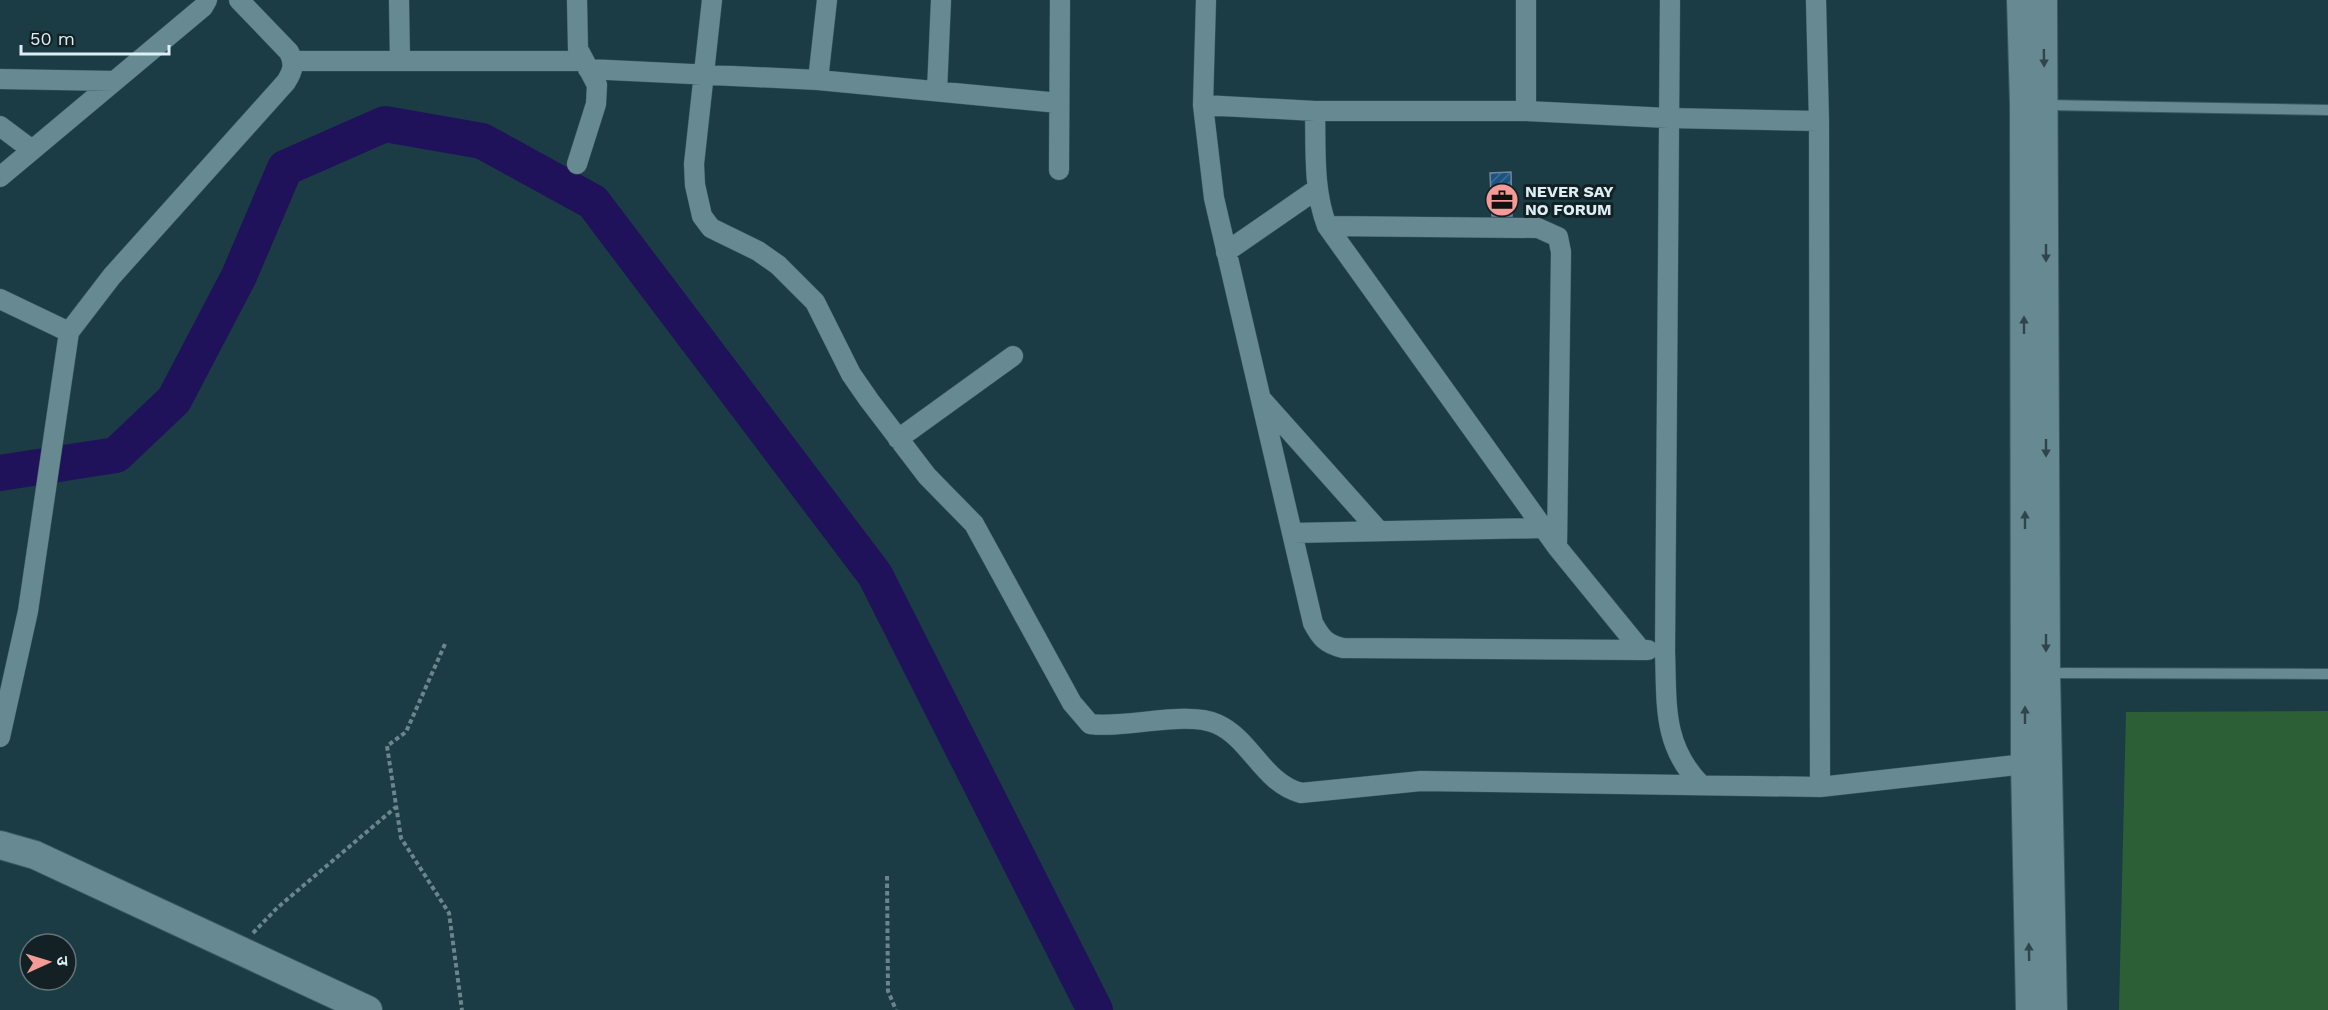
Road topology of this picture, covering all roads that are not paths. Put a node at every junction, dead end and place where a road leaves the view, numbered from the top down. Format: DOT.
graph roads {
  1 [pos="207,0"];
  2 [pos="239,0"];
  3 [pos="399,0"];
  4 [pos="577,0"];
  5 [pos="712,0"];
  6 [pos="827,0"];
  7 [pos="941,0"];
  8 [pos="1060,0"];
  9 [pos="1206,0"];
  10 [pos="1526,0"];
  11 [pos="1670,0"];
  12 [pos="1816,0"];
  13 [pos="2021,0"];
  14 [pos="2043,0"];
  15 [pos="293,61"];
  16 [pos="400,61"];
  17 [pos="585,65"];
  18 [pos="704,74"];
  19 [pos="0,80"];
  20 [pos="818,80"];
  21 [pos="114,81"];
  22 [pos="937,91"];
  23 [pos="1059,103"];
  24 [pos="1203,105"];
  25 [pos="2045,105"];
  26 [pos="2328,110"];
  27 [pos="1315,111"];
  28 [pos="1526,111"];
  29 [pos="1668,118"];
  30 [pos="1819,121"];
  31 [pos="0,126"];
  32 [pos="32,150"];
  33 [pos="577,164"];
  34 [pos="1059,170"];
  35 [pos="0,177"];
  36 [pos="1317,189"];
  37 [pos="1327,226"];
  38 [pos="1226,252"];
  39 [pos="0,299"];
  40 [pos="67,339"];
  41 [pos="1013,356"];
  42 [pos="1261,399"];
  43 [pos="898,439"];
  44 [pos="1544,528"];
  45 [pos="1379,531"];
  46 [pos="1292,533"];
  47 [pos="1557,547"];
  48 [pos="1641,650"];
  49 [pos="1665,652"];
  50 [pos="2046,673"];
  51 [pos="2328,674"];
  52 [pos="7,680"];
  53 [pos="1,726"];
  54 [pos="2025,764"];
  55 [pos="1701,785"];
  56 [pos="1820,787"];
  57 [pos="0,845"];
  58 [pos="368,1010"];
  59 [pos="2030,1010"];
  60 [pos="2053,1010"];
  1 -- 21 [label="street"];
  2 -- 15 [label="street"];
  3 -- 16 [label="street"];
  4 -- 17 [label="street"];
  5 -- 18 [label="street"];
  6 -- 20 [label="street"];
  7 -- 22 [label="street"];
  8 -- 23 [label="street"];
  9 -- 24 [label="street"];
  10 -- 28 [label="street"];
  11 -- 29 [label="street"];
  12 -- 30 [label="street"];
  54 -- 13 [label="main road, one-way"];
  14 -- 25 [label="main road, one-way"];
  15 -- 16 [label="street"];
  15 -- 40 [label="street"];
  16 -- 17 [label="street"];
  17 -- 18 [label="street"];
  17 -- 33 [label="street"];
  18 -- 20 [label="street"];
  18 -- 43 [label="street"];
  19 -- 21 [label="street"];
  20 -- 22 [label="street"];
  21 -- 32 [label="street"];
  22 -- 23 [label="street"];
  23 -- 34 [label="street"];
  24 -- 27 [label="street"];
  24 -- 38 [label="street"];
  25 -- 26 [label="lane"];
  25 -- 50 [label="main road, one-way"];
  27 -- 28 [label="street"];
  27 -- 36 [label="street"];
  28 -- 29 [label="street"];
  29 -- 30 [label="street"];
  29 -- 49 [label="street"];
  30 -- 56 [label="street"];
  31 -- 32 [label="street"];
  32 -- 35 [label="street"];
  36 -- 37 [label="street"];
  36 -- 38 [label="street"];
  37 -- 44 [label="street"];
  37 -- 47 [label="street"];
  38 -- 42 [label="street"];
  39 -- 40 [label="street"];
  40 -- 52 [label="street"];
  41 -- 43 [label="street"];
  42 -- 45 [label="street"];
  42 -- 46 [label="street"];
  43 -- 55 [label="street"];
  44 -- 45 [label="street"];
  44 -- 47 [label="street"];
  45 -- 46 [label="street"];
  46 -- 48 [label="street"];
  47 -- 48 [label="street"];
  48 -- 49 [label="street"];
  49 -- 55 [label="street"];
  50 -- 51 [label="lane"];
  50 -- 60 [label="main road"];
  52 -- 53 [label="street"];
  54 -- 56 [label="street"];
  59 -- 54 [label="main road, one-way"];
  55 -- 56 [label="street"];
  57 -- 58 [label="main road"];
}
